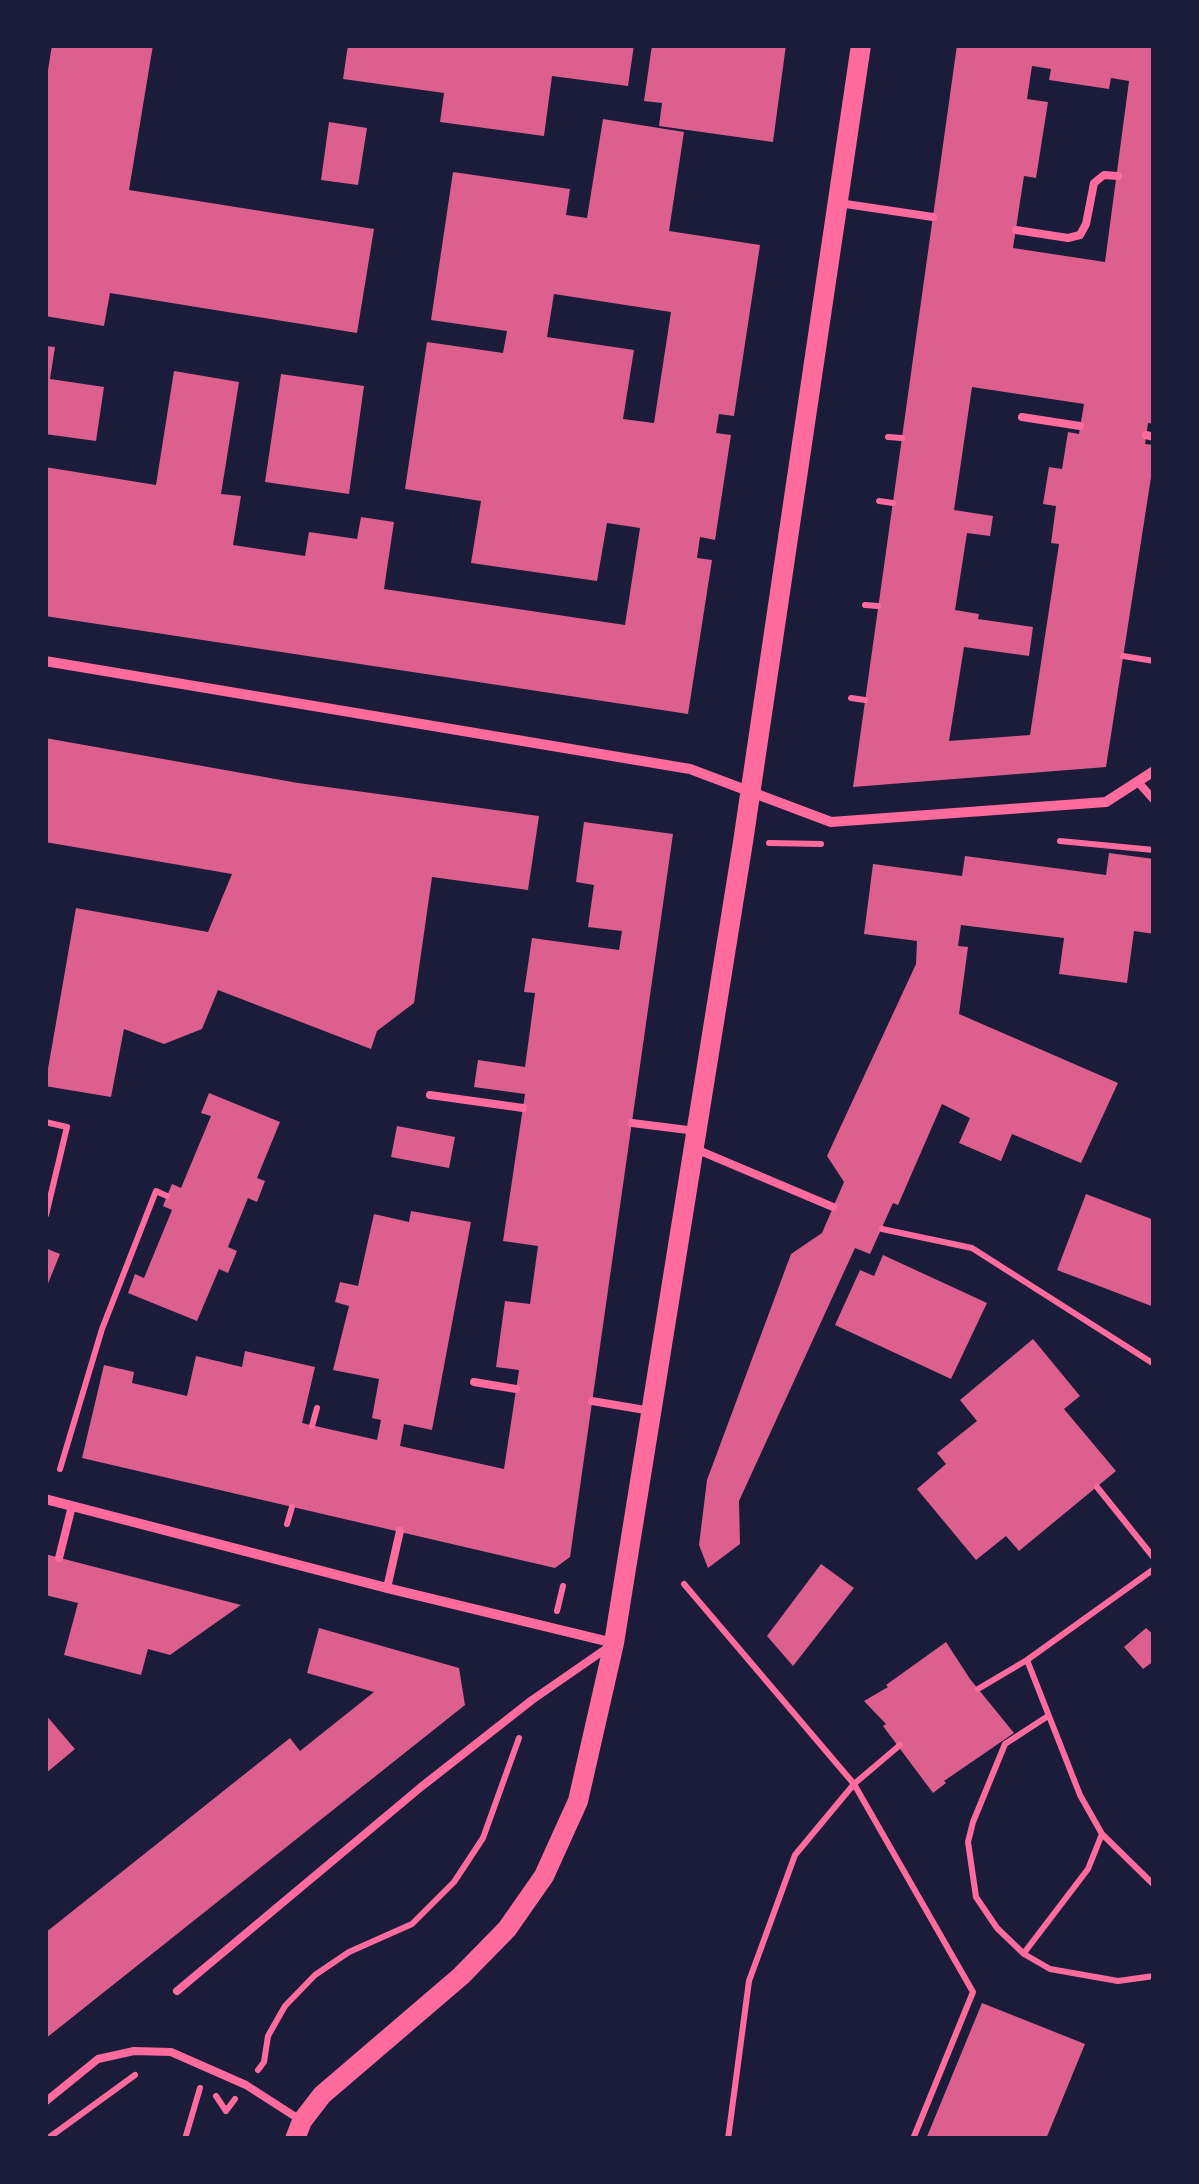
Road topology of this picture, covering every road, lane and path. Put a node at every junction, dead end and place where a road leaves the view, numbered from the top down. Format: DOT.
graph roads {
  1 [pos="861,45"];
  2 [pos="1118,176"];
  3 [pos="838,203"];
  4 [pos="933,218"];
  5 [pos="1016,230"];
  6 [pos="1022,416"];
  7 [pos="1080,426"];
  8 [pos="888,437"];
  9 [pos="902,438"];
  10 [pos="879,501"];
  11 [pos="893,503"];
  12 [pos="864,605"];
  13 [pos="878,606"];
  14 [pos="1124,656"];
  15 [pos="45,661"];
  16 [pos="1154,662"];
  17 [pos="851,698"];
  18 [pos="865,700"];
  19 [pos="1154,771"];
  20 [pos="1138,782"];
  21 [pos="750,792"];
  22 [pos="1154,800"];
  23 [pos="1060,841"];
  24 [pos="1154,850"];
  25 [pos="430,1094"];
  26 [pos="523,1108"];
  27 [pos="45,1122"];
  28 [pos="632,1123"];
  29 [pos="695,1140"];
  30 [pos="167,1196"];
  31 [pos="833,1207"];
  32 [pos="46,1215"];
  33 [pos="882,1229"];
  34 [pos="1154,1364"];
  35 [pos="474,1382"];
  36 [pos="516,1389"];
  37 [pos="592,1401"];
  38 [pos="317,1408"];
  39 [pos="651,1411"];
  40 [pos="312,1426"];
  41 [pos="60,1469"];
  42 [pos="1097,1487"];
  43 [pos="45,1499"];
  44 [pos="72,1506"];
  45 [pos="292,1507"];
  46 [pos="287,1524"];
  47 [pos="400,1532"];
  48 [pos="59,1558"];
  49 [pos="1154,1558"];
  50 [pos="1154,1569"];
  51 [pos="684,1584"];
  52 [pos="563,1586"];
  53 [pos="387,1588"];
  54 [pos="552,1629"];
  55 [pos="614,1643"];
  56 [pos="1027,1660"];
  57 [pos="978,1689"];
  58 [pos="532,1700"];
  59 [pos="1048,1716"];
  60 [pos="900,1745"];
  61 [pos="854,1784"];
  62 [pos="1102,1834"];
  63 [pos="1154,1885"];
  64 [pos="1024,1954"];
  65 [pos="1154,1976"];
  66 [pos="177,1991"];
  67 [pos="145,2074"];
  68 [pos="190,2080"];
  69 [pos="202,2084"];
  70 [pos="246,2085"];
  71 [pos="45,2102"];
  72 [pos="298,2130"];
  73 [pos="47,2139"];
  74 [pos="186,2139"];
  75 [pos="728,2139"];
  76 [pos="912,2139"];
  1 -- 3 [label="main road"];
  2 -- 5 [label="lane"];
  3 -- 4 [label="lane"];
  3 -- 21 [label="main road"];
  6 -- 7 [label="lane"];
  8 -- 9 [label="path"];
  10 -- 11 [label="path"];
  12 -- 13 [label="path"];
  14 -- 16 [label="path"];
  15 -- 21 [label="street"];
  17 -- 18 [label="path"];
  19 -- 20 [label="street"];
  20 -- 21 [label="street"];
  20 -- 22 [label="lane"];
  21 -- 29 [label="main road"];
  23 -- 24 [label="path"];
  25 -- 26 [label="lane"];
  27 -- 32 [label="path"];
  28 -- 29 [label="lane"];
  29 -- 31 [label="lane"];
  29 -- 39 [label="main road"];
  30 -- 41 [label="path"];
  33 -- 34 [label="path"];
  35 -- 36 [label="lane"];
  37 -- 39 [label="lane"];
  38 -- 40 [label="path"];
  39 -- 55 [label="main road"];
  42 -- 49 [label="path"];
  43 -- 44 [label="street"];
  44 -- 48 [label="lane"];
  44 -- 53 [label="street"];
  45 -- 46 [label="path"];
  47 -- 53 [label="lane"];
  50 -- 56 [label="path"];
  51 -- 61 [label="path"];
  52 -- 54 [label="path"];
  53 -- 54 [label="street"];
  54 -- 55 [label="street"];
  55 -- 58 [label="lane"];
  55 -- 72 [label="main road"];
  56 -- 57 [label="path"];
  56 -- 59 [label="path"];
  58 -- 66 [label="lane"];
  58 -- 70 [label="path"];
  59 -- 62 [label="path"];
  59 -- 64 [label="path"];
  60 -- 61 [label="path"];
  61 -- 75 [label="path"];
  61 -- 76 [label="path"];
  62 -- 63 [label="path"];
  62 -- 64 [label="path"];
  64 -- 65 [label="path"];
  67 -- 73 [label="path"];
  68 -- 69 [label="path"];
  69 -- 70 [label="path"];
  69 -- 74 [label="path"];
  70 -- 71 [label="lane"];
  70 -- 72 [label="lane"];
}
